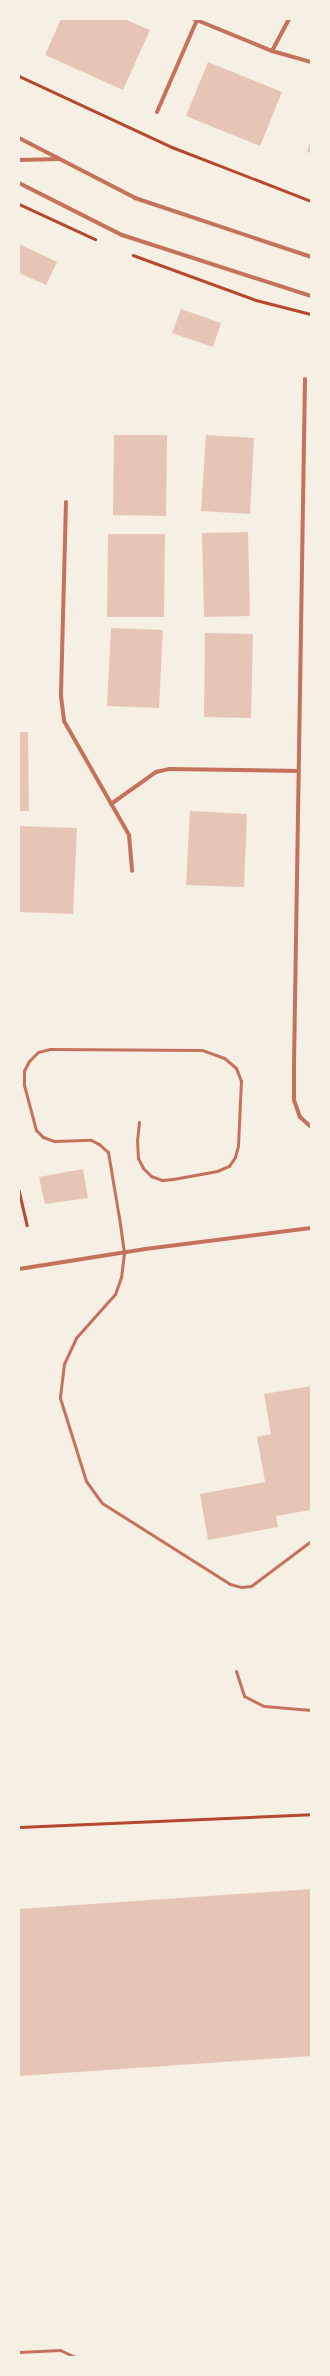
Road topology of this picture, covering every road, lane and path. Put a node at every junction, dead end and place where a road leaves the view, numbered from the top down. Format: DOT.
graph roads {
  1 [pos="288,19"];
  2 [pos="196,20"];
  3 [pos="272,51"];
  4 [pos="311,62"];
  5 [pos="19,76"];
  6 [pos="157,112"];
  7 [pos="19,138"];
  8 [pos="59,159"];
  9 [pos="19,160"];
  10 [pos="19,184"];
  11 [pos="311,201"];
  12 [pos="311,257"];
  13 [pos="311,296"];
  14 [pos="305,379"];
  15 [pos="66,502"];
  16 [pos="298,771"];
  17 [pos="111,804"];
  18 [pos="132,872"];
  19 [pos="139,1122"];
  20 [pos="311,1126"];
  21 [pos="19,1190"];
  22 [pos="27,1225"];
  23 [pos="311,1228"];
  24 [pos="124,1253"];
  25 [pos="19,1269"];
  26 [pos="311,1541"];
  27 [pos="236,1671"];
  28 [pos="311,1710"];
  29 [pos="311,1814"];
  30 [pos="19,1827"];
  31 [pos="19,2352"];
  32 [pos="75,2357"];
  1 -- 3 [label="street"];
  2 -- 3 [label="street"];
  2 -- 6 [label="street"];
  3 -- 4 [label="street"];
  5 -- 11 [label="path"];
  7 -- 8 [label="street"];
  8 -- 9 [label="street"];
  8 -- 12 [label="street"];
  10 -- 13 [label="street"];
  14 -- 16 [label="street"];
  15 -- 17 [label="street"];
  16 -- 17 [label="street"];
  16 -- 20 [label="street"];
  17 -- 18 [label="street"];
  19 -- 24 [label="lane"];
  21 -- 22 [label="path"];
  23 -- 24 [label="street"];
  24 -- 25 [label="street"];
  24 -- 26 [label="lane"];
  27 -- 28 [label="lane"];
  29 -- 30 [label="path"];
  31 -- 32 [label="lane"];
}
